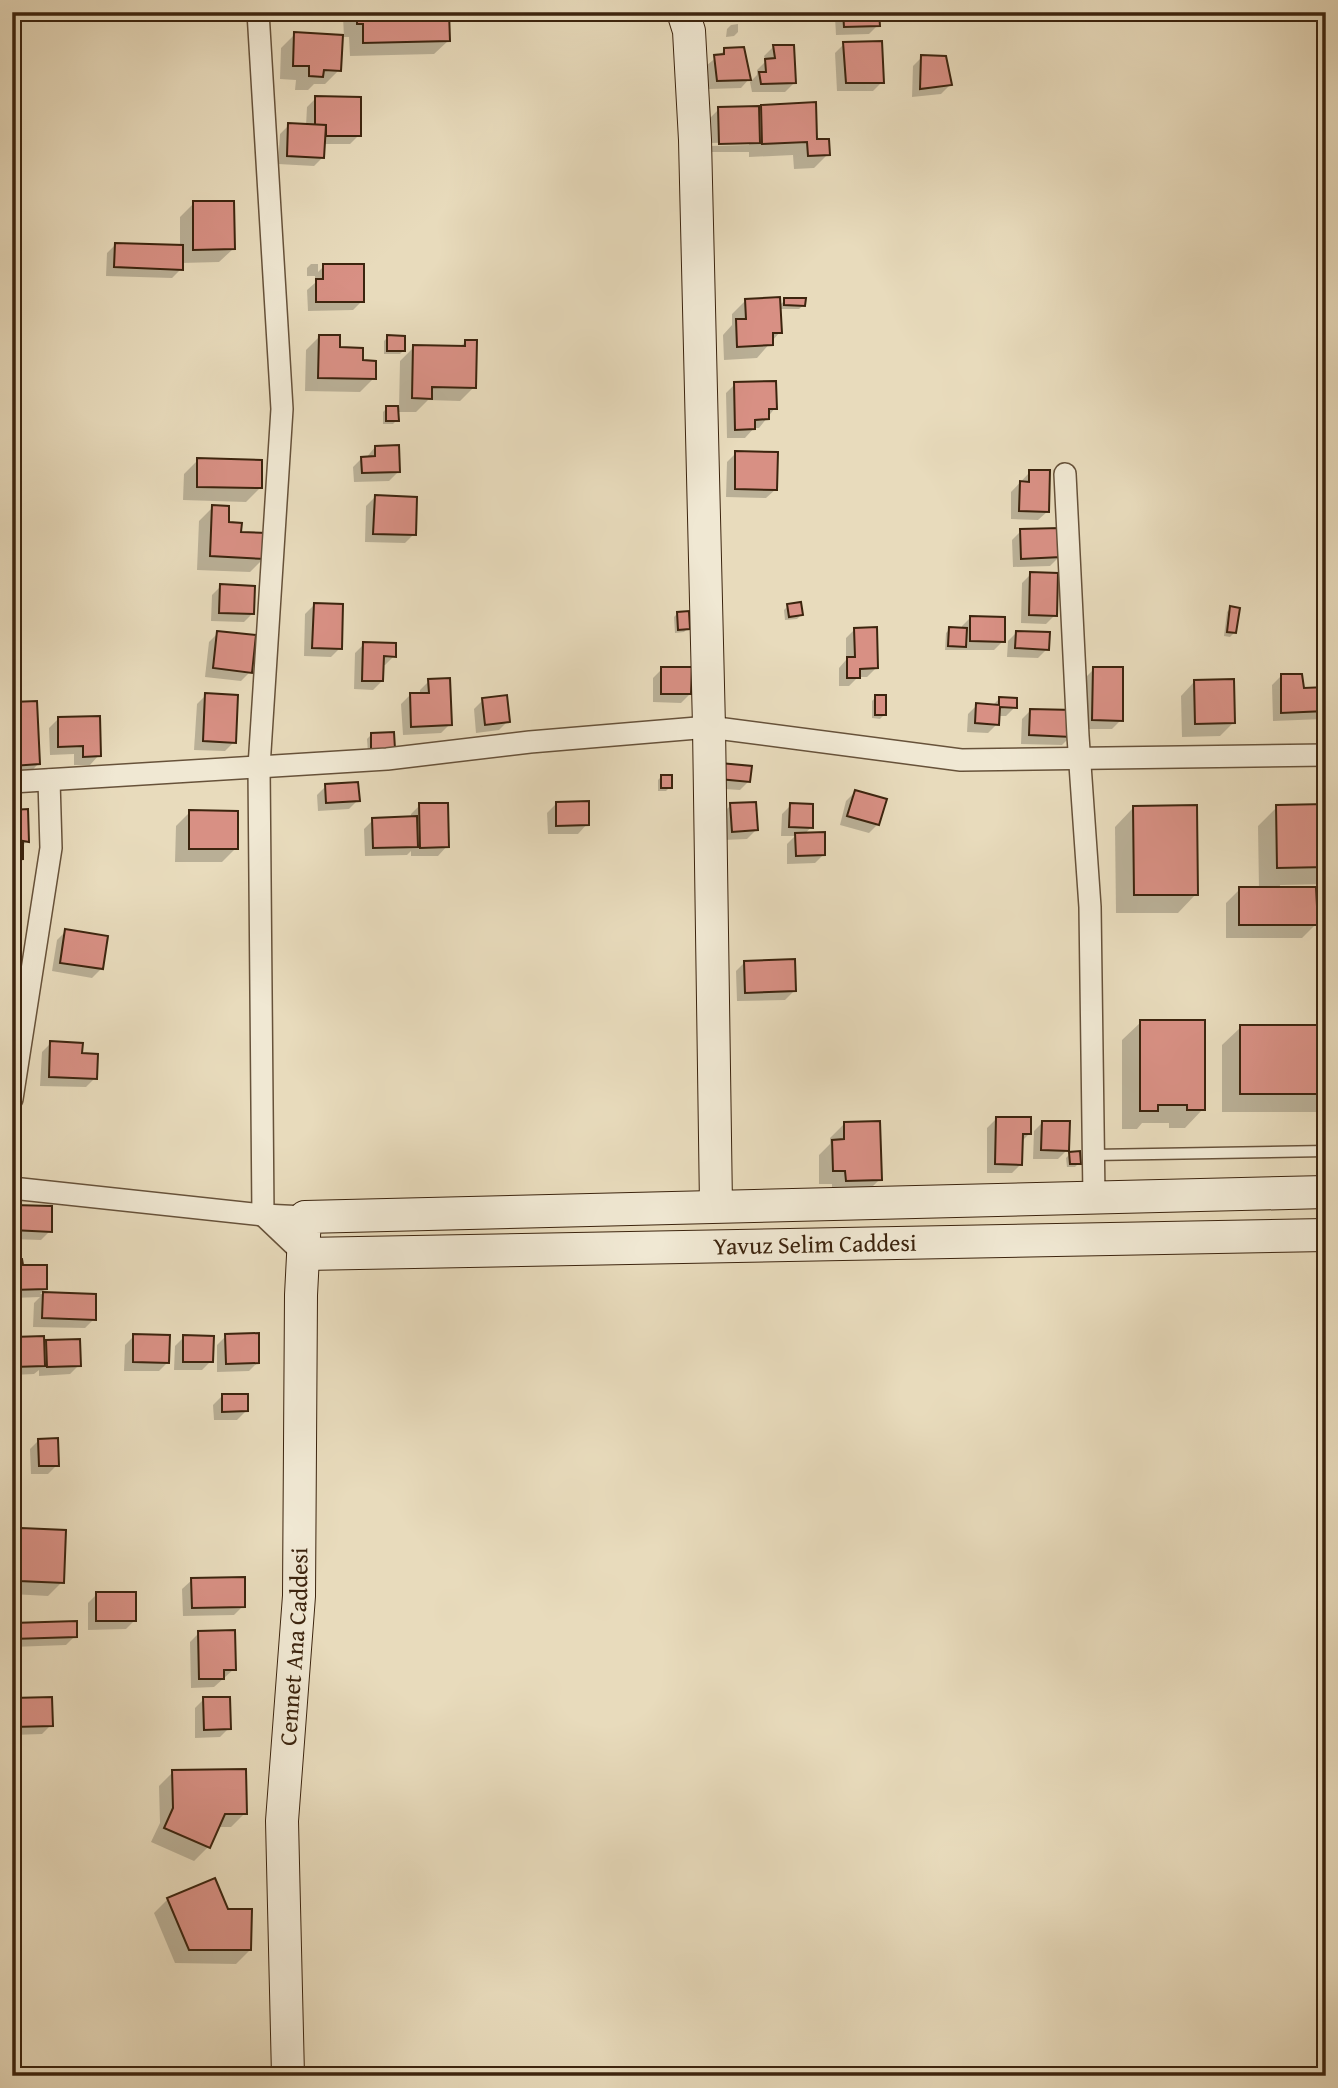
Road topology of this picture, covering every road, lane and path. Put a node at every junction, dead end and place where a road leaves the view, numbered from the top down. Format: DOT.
graph roads {
  1 [pos="258,12"];
  2 [pos="683,12"];
  3 [pos="1065,474"];
  4 [pos="709,727"];
  5 [pos="1326,755"];
  6 [pos="1081,758"];
  7 [pos="259,767"];
  8 [pos="49,780"];
  9 [pos="12,782"];
  10 [pos="12,1099"];
  11 [pos="1326,1151"];
  12 [pos="1093,1155"];
  13 [pos="12,1188"];
  14 [pos="1326,1192"];
  15 [pos="1094,1198"];
  16 [pos="716,1206"];
  17 [pos="263,1215"];
  18 [pos="304,1217"];
  19 [pos="1326,1235"];
  20 [pos="304,1254"];
  21 [pos="288,2076"];
  1 -- 7 [label="street"];
  2 -- 4 [label="street"];
  3 -- 6 [label="street"];
  4 -- 6 [label="street"];
  4 -- 7 [label="street"];
  4 -- 16 [label="street"];
  5 -- 6 [label="street"];
  6 -- 12 [label="street"];
  7 -- 8 [label="street"];
  7 -- 17 [label="street"];
  8 -- 9 [label="street"];
  8 -- 10 [label="street"];
  11 -- 12 [label="lane"];
  12 -- 15 [label="street"];
  13 -- 17 [label="street"];
  14 -- 15 [label="street, Yavuz Selim Caddesi"];
  15 -- 16 [label="street, Yavuz Selim Caddesi"];
  16 -- 18 [label="street, Yavuz Selim Caddesi"];
  17 -- 18 [label="street"];
  17 -- 20 [label="street"];
  18 -- 20 [label="street, Cennet Ana Caddesi"];
  19 -- 20 [label="street, Yavuz Selim Caddesi"];
  20 -- 21 [label="street, Cennet Ana Caddesi"];
}
